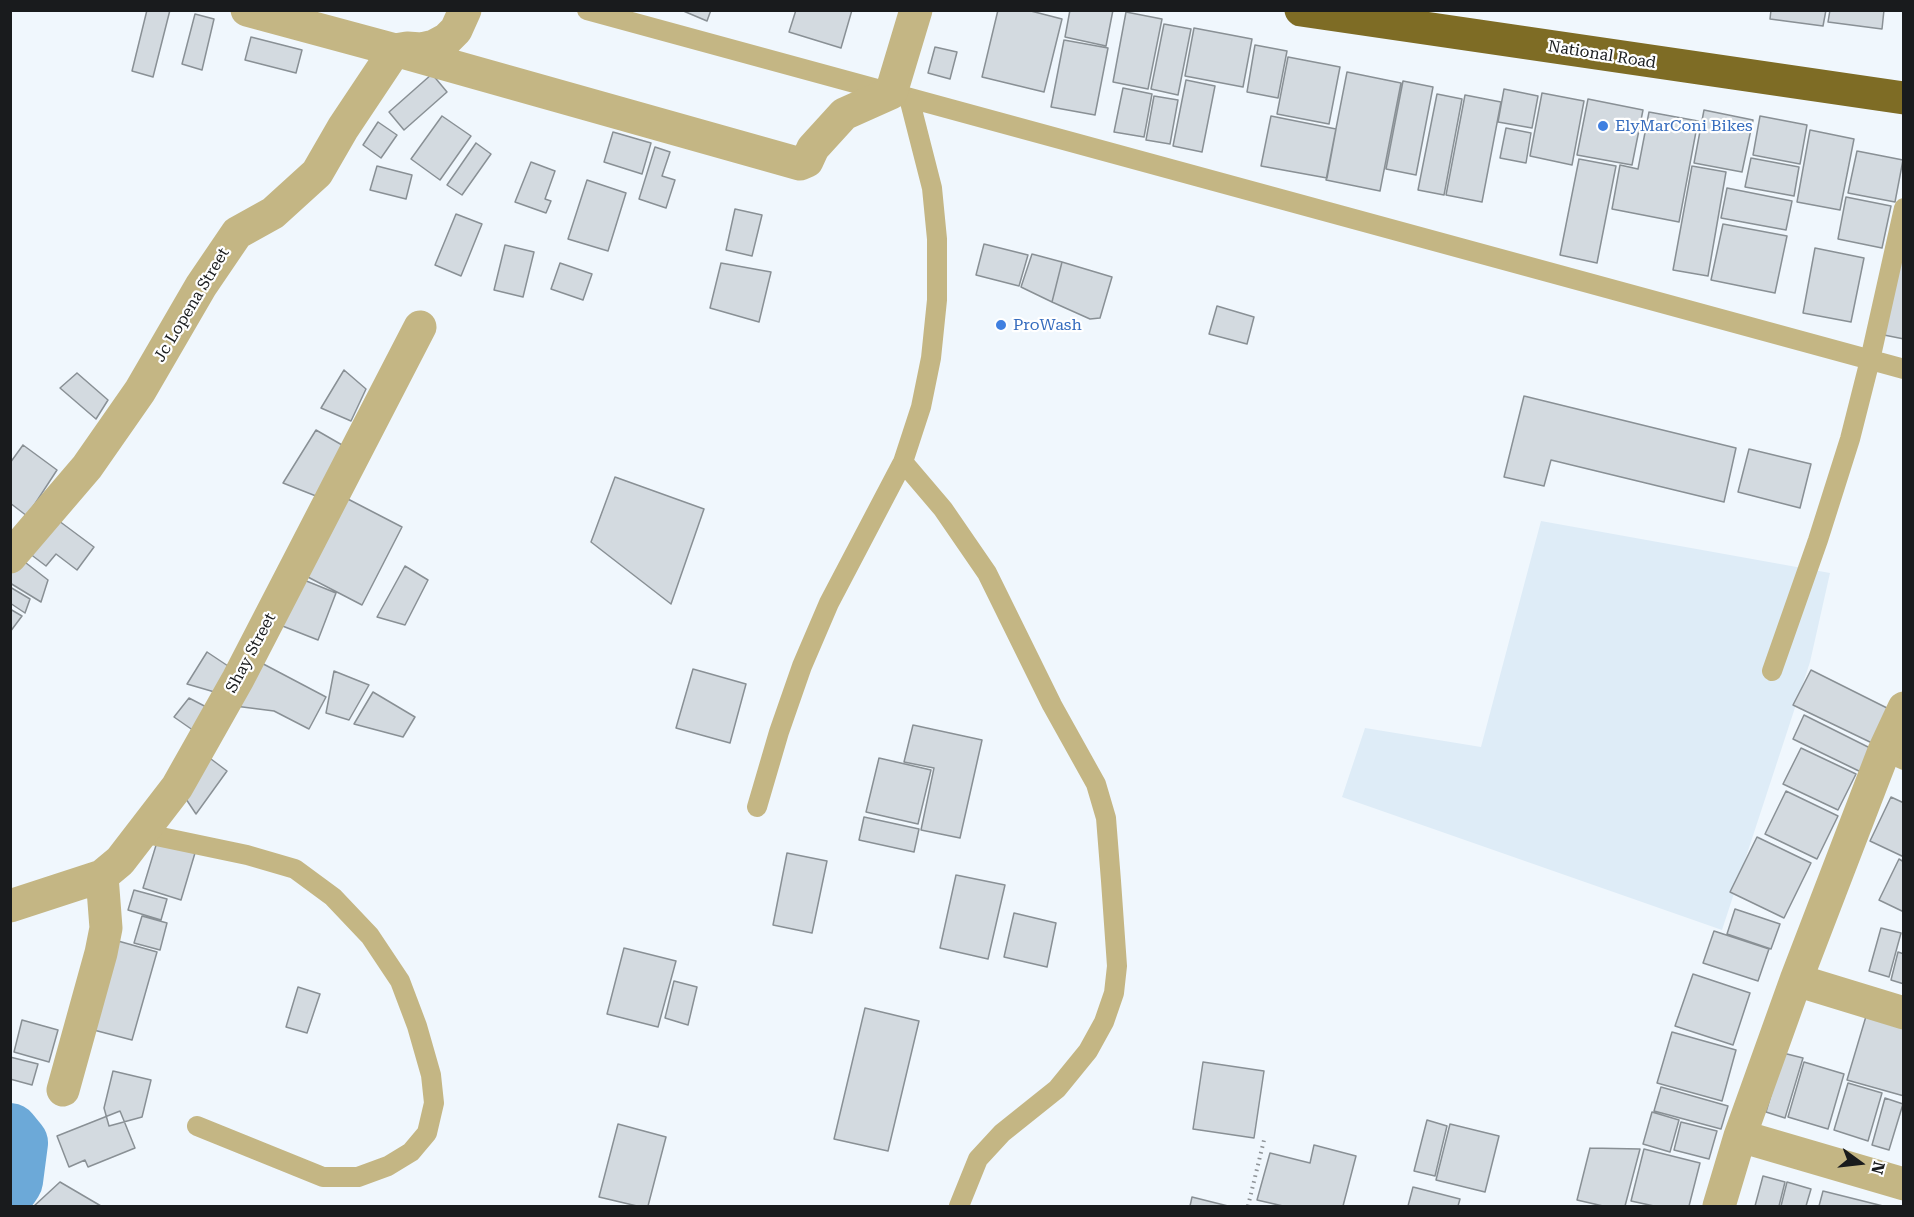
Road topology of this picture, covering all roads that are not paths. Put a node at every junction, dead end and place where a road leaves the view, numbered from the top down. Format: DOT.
graph roads {
  1 [pos="247,10"];
  2 [pos="465,10"];
  3 [pos="587,10"];
  4 [pos="916,10"];
  5 [pos="1300,10"];
  6 [pos="1364,15"];
  7 [pos="395,50"];
  8 [pos="900,96"];
  9 [pos="1904,98"];
  10 [pos="1904,208"];
  11 [pos="420,327"];
  12 [pos="1870,360"];
  13 [pos="1904,369"];
  14 [pos="903,462"];
  15 [pos="10,557"];
  16 [pos="1772,671"];
  17 [pos="1904,708"];
  18 [pos="1894,756"];
  19 [pos="757,807"];
  20 [pos="142,833"];
  21 [pos="102,876"];
  22 [pos="10,906"];
  23 [pos="1796,980"];
  24 [pos="1904,1013"];
  25 [pos="63,1090"];
  26 [pos="197,1126"];
  27 [pos="1740,1136"];
  28 [pos="1904,1184"];
  29 [pos="959,1206"];
  30 [pos="1719,1206"];
  1 -- 7 [label="street"];
  2 -- 7 [label="street"];
  3 -- 8 [label="lane"];
  4 -- 8 [label="street"];
  5 -- 6 [label="highway, National Road"];
  6 -- 9 [label="highway, National Road"];
  7 -- 8 [label="street"];
  7 -- 15 [label="street, Jc Lopena Street"];
  8 -- 12 [label="lane"];
  8 -- 14 [label="lane"];
  10 -- 12 [label="lane"];
  11 -- 20 [label="street, Shay Street"];
  12 -- 13 [label="lane"];
  12 -- 16 [label="lane"];
  14 -- 19 [label="lane"];
  14 -- 29 [label="lane"];
  17 -- 18 [label="street"];
  18 -- 23 [label="street"];
  20 -- 21 [label="street, Shay Street"];
  20 -- 26 [label="lane"];
  21 -- 22 [label="street, Shay Street"];
  21 -- 25 [label="street"];
  23 -- 24 [label="street"];
  23 -- 27 [label="street"];
  27 -- 28 [label="street"];
  27 -- 30 [label="street"];
}
